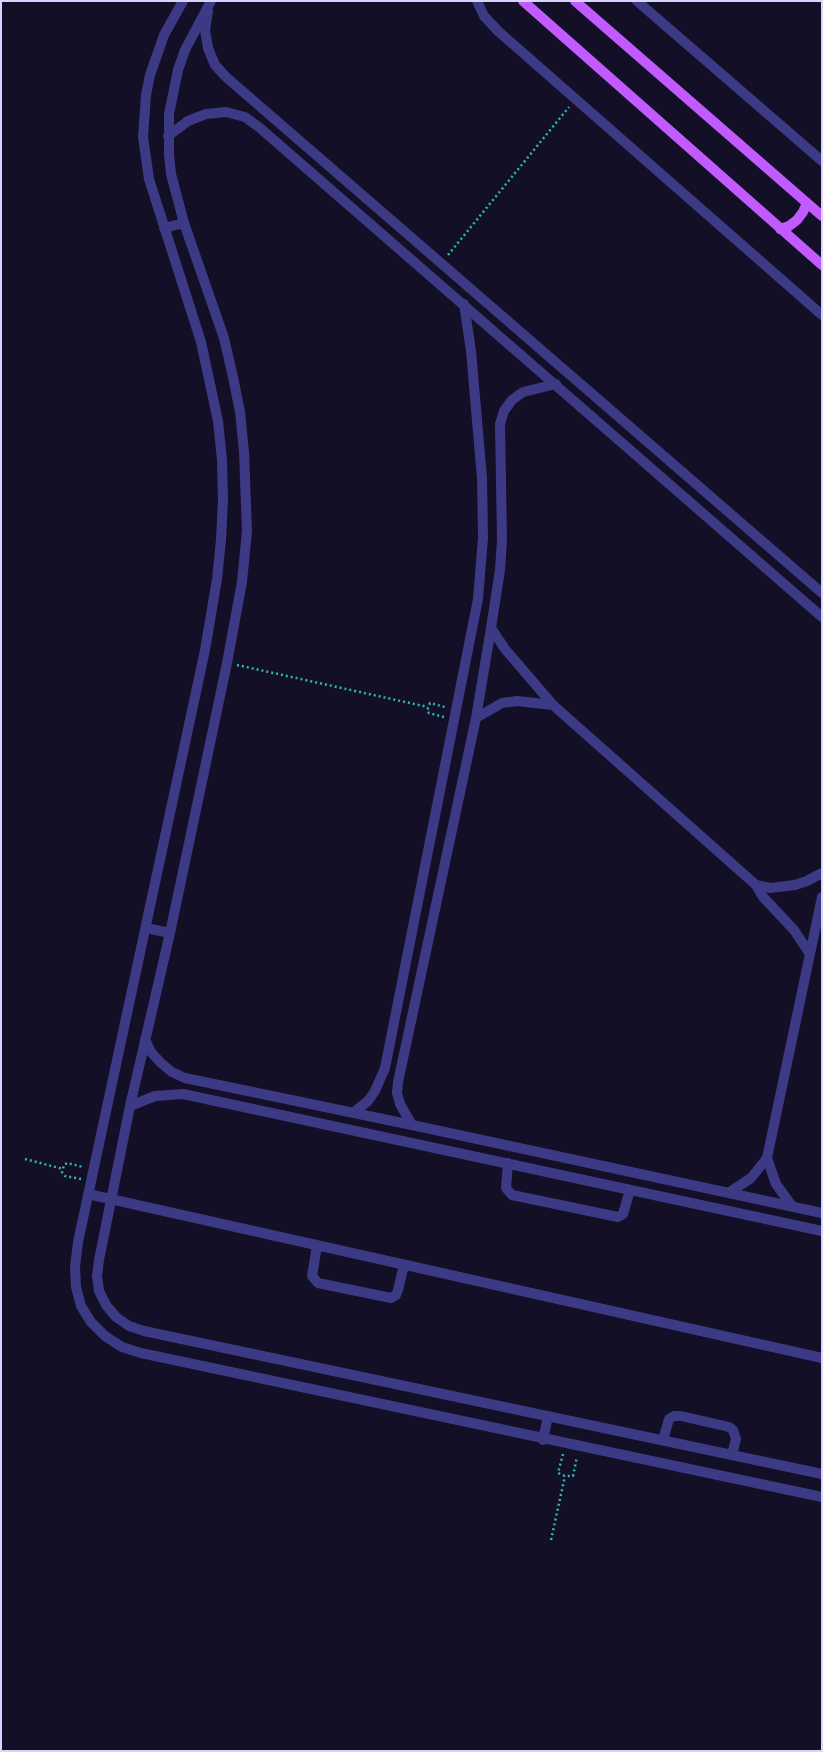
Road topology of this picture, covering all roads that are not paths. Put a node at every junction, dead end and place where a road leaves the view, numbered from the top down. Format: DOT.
graph roads {
  1 [pos="183,1"];
  2 [pos="477,1"];
  3 [pos="523,1"];
  4 [pos="575,1"];
  5 [pos="637,1"];
  6 [pos="210,3"];
  7 [pos="168,136"];
  8 [pos="822,161"];
  9 [pos="807,203"];
  10 [pos="822,216"];
  11 [pos="184,223"];
  12 [pos="164,228"];
  13 [pos="780,229"];
  14 [pos="822,265"];
  15 [pos="464,304"];
  16 [pos="822,315"];
  17 [pos="556,384"];
  18 [pos="690,477"];
  19 [pos="677,490"];
  20 [pos="822,592"];
  21 [pos="822,617"];
  22 [pos="491,628"];
  23 [pos="553,705"];
  24 [pos="476,718"];
  25 [pos="822,873"];
  26 [pos="756,885"];
  27 [pos="822,897"];
  28 [pos="146,928"];
  29 [pos="170,933"];
  30 [pos="810,954"];
  31 [pos="145,1039"];
  32 [pos="130,1106"];
  33 [pos="353,1112"];
  34 [pos="412,1124"];
  35 [pos="450,1133"];
  36 [pos="447,1150"];
  37 [pos="767,1158"];
  38 [pos="508,1163"];
  39 [pos="630,1190"];
  40 [pos="730,1192"];
  41 [pos="88,1194"];
  42 [pos="112,1200"];
  43 [pos="795,1207"];
  44 [pos="822,1213"];
  45 [pos="794,1225"];
  46 [pos="822,1231"];
  47 [pos="317,1246"];
  48 [pos="404,1265"];
  49 [pos="822,1358"];
  50 [pos="548,1416"];
  51 [pos="543,1440"];
  52 [pos="663,1440"];
  53 [pos="732,1455"];
  54 [pos="822,1474"];
  55 [pos="822,1497"];
  1 -- 12 [label="street"];
  2 -- 16 [label="street"];
  3 -- 13 [label="main road"];
  4 -- 9 [label="main road"];
  5 -- 8 [label="street"];
  6 -- 7 [label="street"];
  6 -- 18 [label="street"];
  7 -- 11 [label="street"];
  7 -- 15 [label="street"];
  9 -- 10 [label="main road"];
  9 -- 13 [label="main road"];
  11 -- 12 [label="street"];
  11 -- 29 [label="street"];
  12 -- 28 [label="street"];
  13 -- 14 [label="main road"];
  15 -- 17 [label="street"];
  15 -- 33 [label="street"];
  17 -- 19 [label="street"];
  17 -- 22 [label="street"];
  18 -- 19 [label="street"];
  18 -- 20 [label="street"];
  19 -- 21 [label="street"];
  22 -- 23 [label="street"];
  22 -- 24 [label="street"];
  23 -- 24 [label="street"];
  23 -- 26 [label="street"];
  24 -- 34 [label="street"];
  25 -- 26 [label="street"];
  26 -- 30 [label="street"];
  27 -- 30 [label="street"];
  28 -- 29 [label="street"];
  28 -- 41 [label="street"];
  29 -- 31 [label="street"];
  30 -- 37 [label="street"];
  31 -- 32 [label="street"];
  31 -- 33 [label="street"];
  32 -- 36 [label="street"];
  32 -- 42 [label="street"];
  33 -- 34 [label="street"];
  34 -- 35 [label="street"];
  35 -- 36 [label="street"];
  35 -- 40 [label="street"];
  36 -- 38 [label="street"];
  37 -- 40 [label="street"];
  37 -- 43 [label="street"];
  38 -- 39 [label="street"];
  38 -- 39 [label="street"];
  39 -- 45 [label="street"];
  40 -- 43 [label="street"];
  41 -- 42 [label="street"];
  41 -- 51 [label="street"];
  42 -- 47 [label="street"];
  42 -- 50 [label="street"];
  43 -- 44 [label="street"];
  43 -- 45 [label="street"];
  45 -- 46 [label="street"];
  47 -- 48 [label="street"];
  47 -- 48 [label="street"];
  48 -- 49 [label="street"];
  50 -- 51 [label="street"];
  50 -- 52 [label="street"];
  51 -- 55 [label="street"];
  52 -- 53 [label="street"];
  52 -- 53 [label="street"];
  53 -- 54 [label="street"];
}
